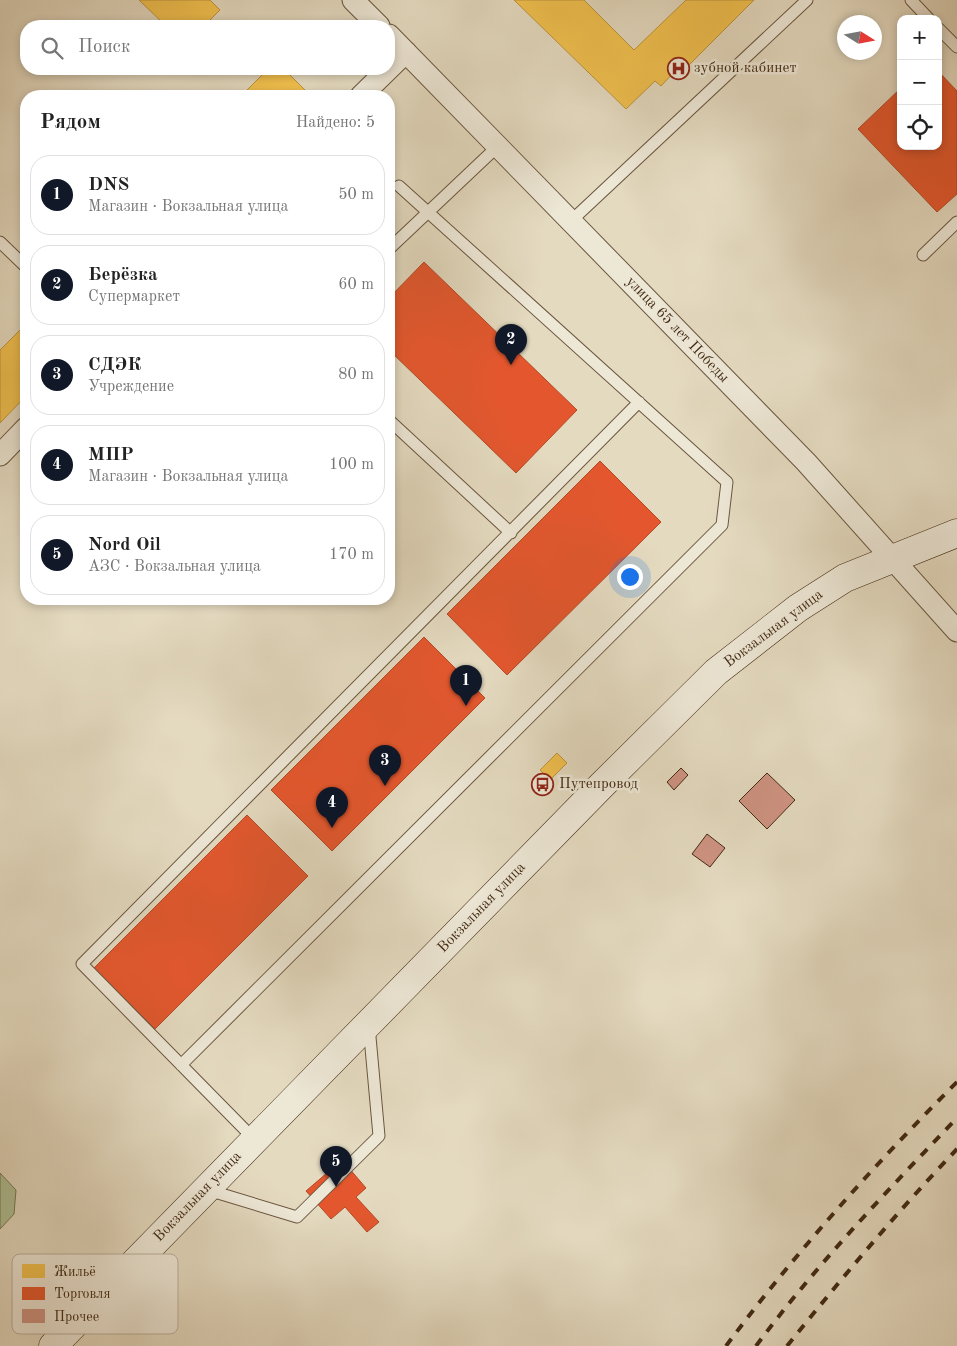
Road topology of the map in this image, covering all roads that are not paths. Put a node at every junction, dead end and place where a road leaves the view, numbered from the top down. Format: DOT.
graph roads {
  1 [pos="352,0"];
  2 [pos="807,0"];
  3 [pos="911,0"];
  4 [pos="926,15"];
  5 [pos="373,20"];
  6 [pos="942,32"];
  7 [pos="395,41"];
  8 [pos="957,46"];
  9 [pos="406,52"];
  10 [pos="395,63"];
  11 [pos="382,75"];
  12 [pos="367,90"];
  13 [pos="498,146"];
  14 [pos="399,186"];
  15 [pos="427,213"];
  16 [pos="571,221"];
  17 [pos="957,222"];
  18 [pos="0,242"];
  19 [pos="395,243"];
  20 [pos="923,255"];
  21 [pos="20,261"];
  22 [pos="638,402"];
  23 [pos="395,426"];
  24 [pos="20,434"];
  25 [pos="0,455"];
  26 [pos="511,532"];
  27 [pos="957,533"];
  28 [pos="891,558"];
  29 [pos="957,631"];
  30 [pos="369,1024"];
  31 [pos="181,1065"];
  32 [pos="255,1140"];
  33 [pos="206,1190"];
  34 [pos="143,1254"];
  35 [pos="65,1334"];
  36 [pos="53,1346"];
  1 -- 5 [label="street"];
  2 -- 16 [label="lane"];
  3 -- 4 [label="lane"];
  6 -- 8 [label="lane"];
  7 -- 9 [label="street, улица 65 лет Победы"];
  9 -- 10 [label="street"];
  9 -- 13 [label="street, улица 65 лет Победы"];
  11 -- 12 [label="street"];
  13 -- 15 [label="lane"];
  13 -- 16 [label="street, улица 65 лет Победы"];
  14 -- 15 [label="lane"];
  15 -- 19 [label="lane"];
  15 -- 22 [label="lane"];
  16 -- 28 [label="street, улица 65 лет Победы"];
  17 -- 20 [label="lane"];
  18 -- 21 [label="lane"];
  22 -- 26 [label="lane"];
  22 -- 31 [label="lane"];
  23 -- 26 [label="lane"];
  24 -- 25 [label="street"];
  26 -- 31 [label="lane"];
  27 -- 28 [label="main road, Вокзальная улица"];
  28 -- 29 [label="street, улица 65 лет Победы"];
  28 -- 30 [label="main road, Вокзальная улица"];
  30 -- 32 [label="main road, Вокзальная улица"];
  30 -- 33 [label="lane"];
  31 -- 32 [label="lane"];
  32 -- 33 [label="main road, Вокзальная улица"];
  33 -- 34 [label="main road, Вокзальная улица"];
  35 -- 36 [label="main road, Вокзальная улица"];
}
